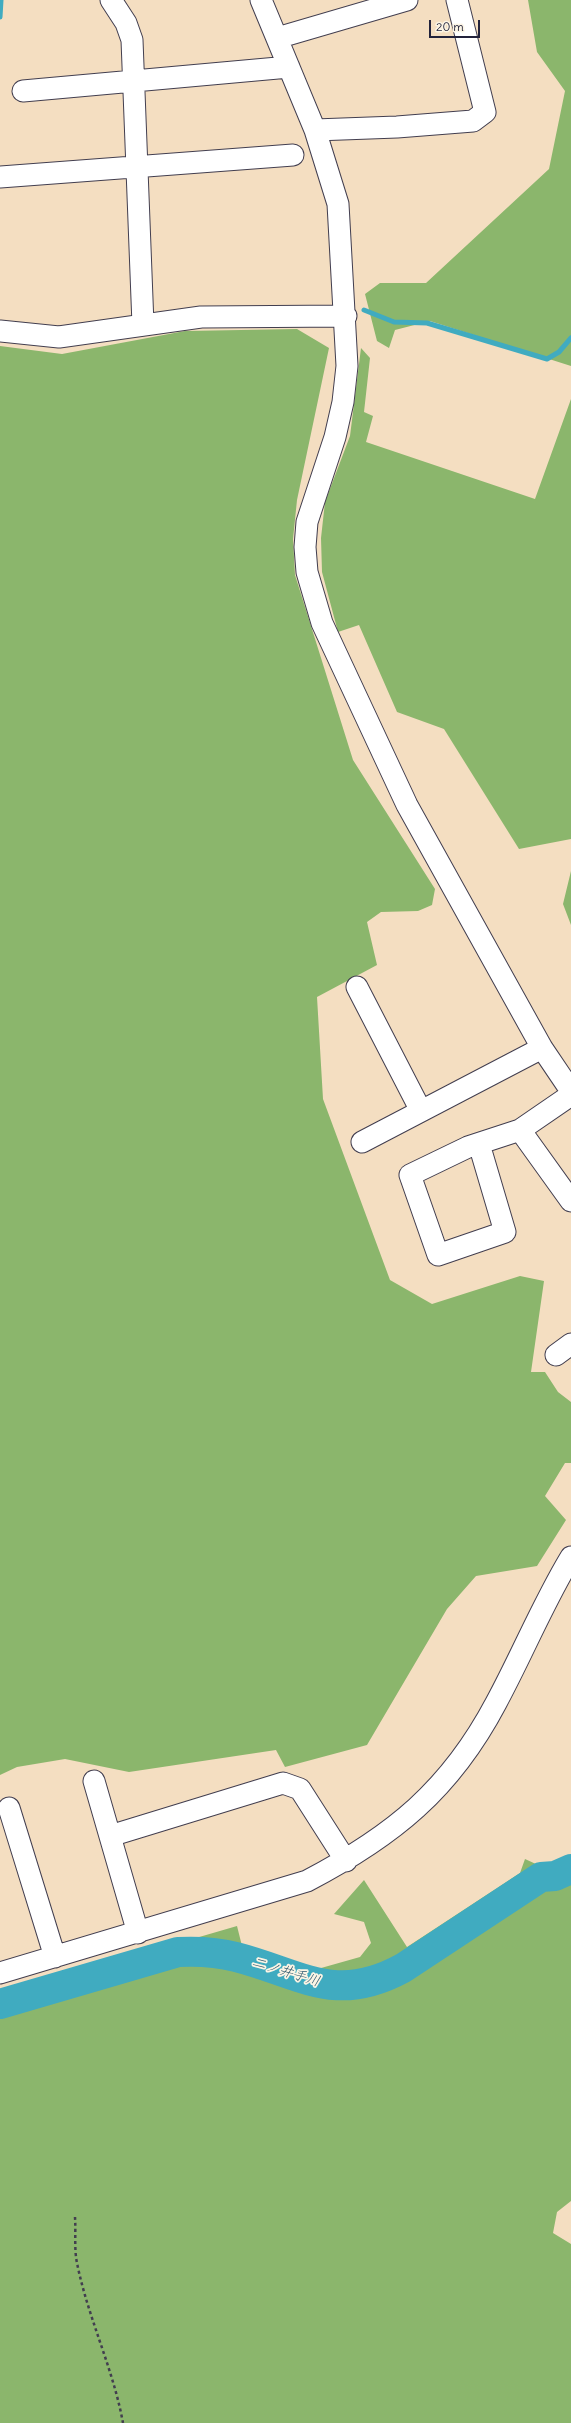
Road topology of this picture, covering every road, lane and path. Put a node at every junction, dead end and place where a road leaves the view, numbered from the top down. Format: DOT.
graph roads {
  1 [pos="111,0"];
  2 [pos="261,0"];
  3 [pos="407,0"];
  4 [pos="459,0"];
  5 [pos="277,38"];
  6 [pos="289,67"];
  7 [pos="134,81"];
  8 [pos="23,91"];
  9 [pos="315,130"];
  10 [pos="293,155"];
  11 [pos="137,165"];
  12 [pos="0,177"];
  13 [pos="346,316"];
  14 [pos="143,325"];
  15 [pos="0,331"];
  16 [pos="357,987"];
  17 [pos="542,1048"];
  18 [pos="571,1091"];
  19 [pos="571,1095"];
  20 [pos="421,1111"];
  21 [pos="520,1130"];
  22 [pos="362,1142"];
  23 [pos="478,1144"];
  24 [pos="571,1201"];
  25 [pos="571,1557"];
  26 [pos="94,1781"];
  27 [pos="9,1808"];
  28 [pos="110,1836"];
  29 [pos="346,1860"];
  30 [pos="138,1933"];
  31 [pos="55,1957"];
  32 [pos="0,1973"];
  33 [pos="75,2217"];
  34 [pos="122,2423"];
  1 -- 7 [label="street"];
  2 -- 5 [label="street"];
  3 -- 5 [label="street"];
  4 -- 9 [label="street"];
  5 -- 6 [label="street"];
  6 -- 7 [label="street"];
  6 -- 9 [label="street"];
  7 -- 8 [label="street"];
  7 -- 11 [label="street"];
  9 -- 13 [label="street"];
  10 -- 11 [label="street"];
  11 -- 12 [label="street"];
  11 -- 14 [label="street"];
  13 -- 14 [label="street"];
  13 -- 17 [label="street"];
  14 -- 15 [label="street"];
  16 -- 20 [label="street"];
  17 -- 18 [label="street"];
  17 -- 20 [label="street"];
  19 -- 21 [label="street"];
  20 -- 22 [label="street"];
  21 -- 23 [label="street"];
  21 -- 24 [label="street"];
  23 -- 23 [label="street"];
  25 -- 29 [label="street"];
  26 -- 28 [label="street"];
  27 -- 31 [label="street"];
  28 -- 29 [label="street"];
  28 -- 30 [label="street"];
  29 -- 30 [label="street"];
  30 -- 31 [label="street"];
  31 -- 32 [label="street"];
  33 -- 34 [label="path"];
}
